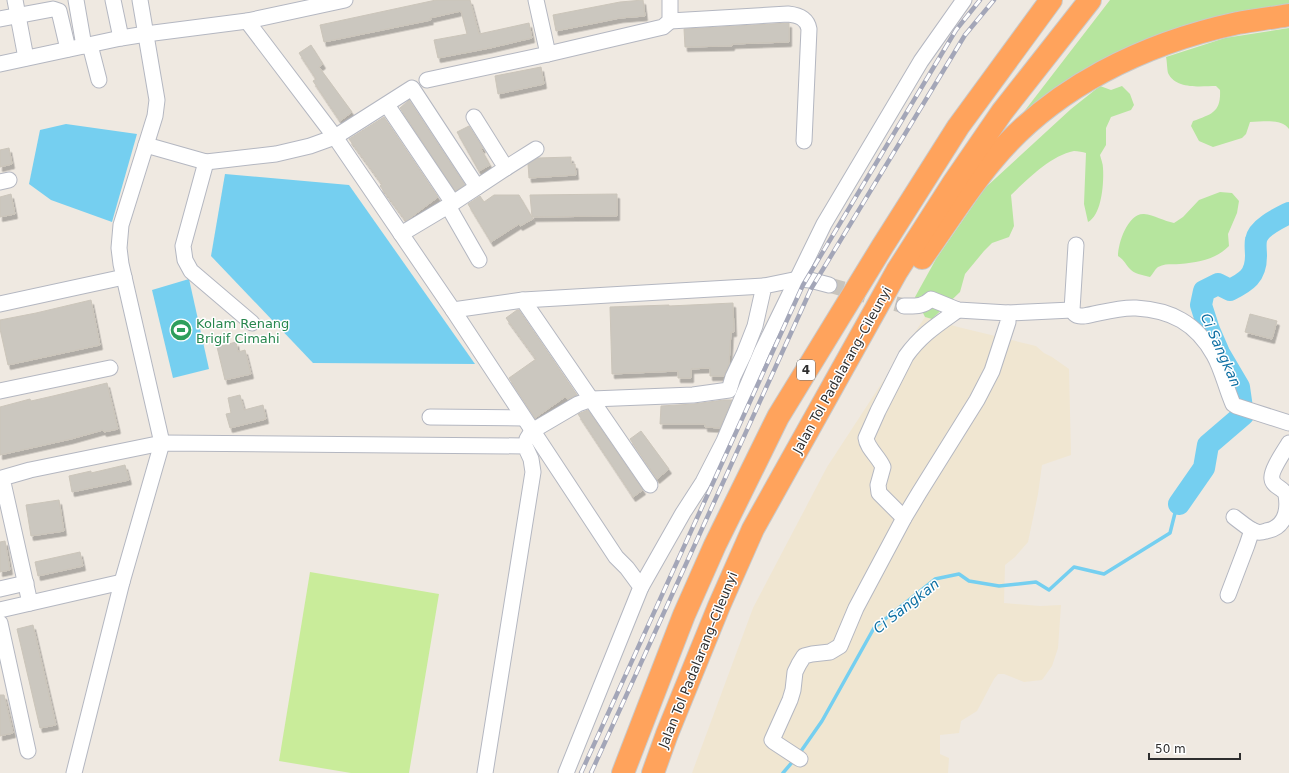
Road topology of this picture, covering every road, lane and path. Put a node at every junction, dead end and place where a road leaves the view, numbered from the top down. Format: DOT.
graph roads {
  1 [pos="15,0"];
  2 [pos="76,0"];
  3 [pos="114,0"];
  4 [pos="140,0"];
  5 [pos="345,0"];
  6 [pos="536,0"];
  7 [pos="670,0"];
  8 [pos="964,0"];
  9 [pos="1051,0"];
  10 [pos="1090,0"];
  11 [pos="1289,15"];
  12 [pos="18,16"];
  13 [pos="0,19"];
  14 [pos="247,20"];
  15 [pos="670,20"];
  16 [pos="146,34"];
  17 [pos="121,38"];
  18 [pos="87,46"];
  19 [pos="68,49"];
  20 [pos="548,54"];
  21 [pos="26,58"];
  22 [pos="0,64"];
  23 [pos="99,80"];
  24 [pos="427,80"];
  25 [pos="387,105"];
  26 [pos="474,117"];
  27 [pos="335,137"];
  28 [pos="804,141"];
  29 [pos="146,146"];
  30 [pos="536,149"];
  31 [pos="206,162"];
  32 [pos="506,168"];
  33 [pos="477,187"];
  34 [pos="451,204"];
  35 [pos="401,234"];
  36 [pos="1076,245"];
  37 [pos="479,260"];
  38 [pos="124,277"];
  39 [pos="798,279"];
  40 [pos="829,285"];
  41 [pos="764,286"];
  42 [pos="523,300"];
  43 [pos="0,304"];
  44 [pos="904,306"];
  45 [pos="453,310"];
  46 [pos="958,310"];
  47 [pos="1072,310"];
  48 [pos="1008,313"];
  49 [pos="252,323"];
  50 [pos="849,359"];
  51 [pos="110,368"];
  52 [pos="0,391"];
  53 [pos="592,399"];
  54 [pos="430,417"];
  55 [pos="523,418"];
  56 [pos="1289,423"];
  57 [pos="532,431"];
  58 [pos="162,443"];
  59 [pos="1289,443"];
  60 [pos="525,446"];
  61 [pos="1,478"];
  62 [pos="650,485"];
  63 [pos="4,501"];
  64 [pos="1234,517"];
  65 [pos="904,518"];
  66 [pos="1252,530"];
  67 [pos="122,582"];
  68 [pos="26,583"];
  69 [pos="642,587"];
  70 [pos="0,589"];
  71 [pos="1228,595"];
  72 [pos="30,604"];
  73 [pos="0,610"];
  74 [pos="0,623"];
  75 [pos="28,751"];
  76 [pos="797,756"];
  77 [pos="74,773"];
  78 [pos="485,773"];
  79 [pos="566,773"];
  80 [pos="623,773"];
  81 [pos="653,773"];
  1 -- 12 [label="street"];
  2 -- 18 [label="street"];
  3 -- 17 [label="street"];
  4 -- 16 [label="street"];
  5 -- 14 [label="street"];
  6 -- 20 [label="street"];
  7 -- 15 [label="street"];
  8 -- 39 [label="street"];
  9 -- 80 [label="highway, Jalan Tol Padalarang–Cileunyi / 4"];
  10 -- 50 [label="highway, Jalan Tol Padalarang–Cileunyi / 4"];
  11 -- 50 [label="highway"];
  12 -- 13 [label="street"];
  12 -- 19 [label="street"];
  12 -- 21 [label="street"];
  14 -- 16 [label="street"];
  14 -- 27 [label="street"];
  15 -- 20 [label="street"];
  15 -- 28 [label="street"];
  16 -- 17 [label="street"];
  16 -- 29 [label="street"];
  17 -- 18 [label="street"];
  18 -- 19 [label="street"];
  18 -- 23 [label="street"];
  19 -- 21 [label="street"];
  20 -- 24 [label="street"];
  21 -- 22 [label="street"];
  25 -- 27 [label="street"];
  25 -- 33 [label="street"];
  25 -- 34 [label="street"];
  26 -- 32 [label="street"];
  27 -- 31 [label="street"];
  27 -- 35 [label="street"];
  29 -- 31 [label="street"];
  29 -- 38 [label="street"];
  30 -- 32 [label="street"];
  31 -- 49 [label="street"];
  32 -- 33 [label="street"];
  33 -- 34 [label="street"];
  34 -- 35 [label="street"];
  34 -- 37 [label="street"];
  35 -- 45 [label="street"];
  36 -- 47 [label="street"];
  38 -- 43 [label="street"];
  38 -- 58 [label="street"];
  39 -- 40 [label="street"];
  39 -- 41 [label="street"];
  39 -- 69 [label="street"];
  41 -- 42 [label="street"];
  41 -- 53 [label="street"];
  42 -- 45 [label="street"];
  42 -- 53 [label="street"];
  44 -- 46 [label="street"];
  45 -- 55 [label="street"];
  46 -- 48 [label="street"];
  46 -- 65 [label="street"];
  47 -- 48 [label="street"];
  47 -- 56 [label="street"];
  48 -- 65 [label="street"];
  50 -- 81 [label="highway, Jalan Tol Padalarang–Cileunyi / 4"];
  51 -- 52 [label="street"];
  53 -- 57 [label="street"];
  53 -- 62 [label="street"];
  54 -- 55 [label="street"];
  55 -- 57 [label="street"];
  57 -- 60 [label="street"];
  57 -- 69 [label="street"];
  58 -- 60 [label="street"];
  58 -- 61 [label="street"];
  58 -- 67 [label="street"];
  59 -- 66 [label="street"];
  60 -- 78 [label="street"];
  61 -- 63 [label="street"];
  63 -- 68 [label="street"];
  64 -- 66 [label="street"];
  65 -- 76 [label="street"];
  66 -- 71 [label="street"];
  67 -- 72 [label="street"];
  67 -- 77 [label="street"];
  68 -- 70 [label="street"];
  68 -- 72 [label="street"];
  69 -- 79 [label="street"];
  72 -- 73 [label="street"];
  74 -- 75 [label="street"];
}
